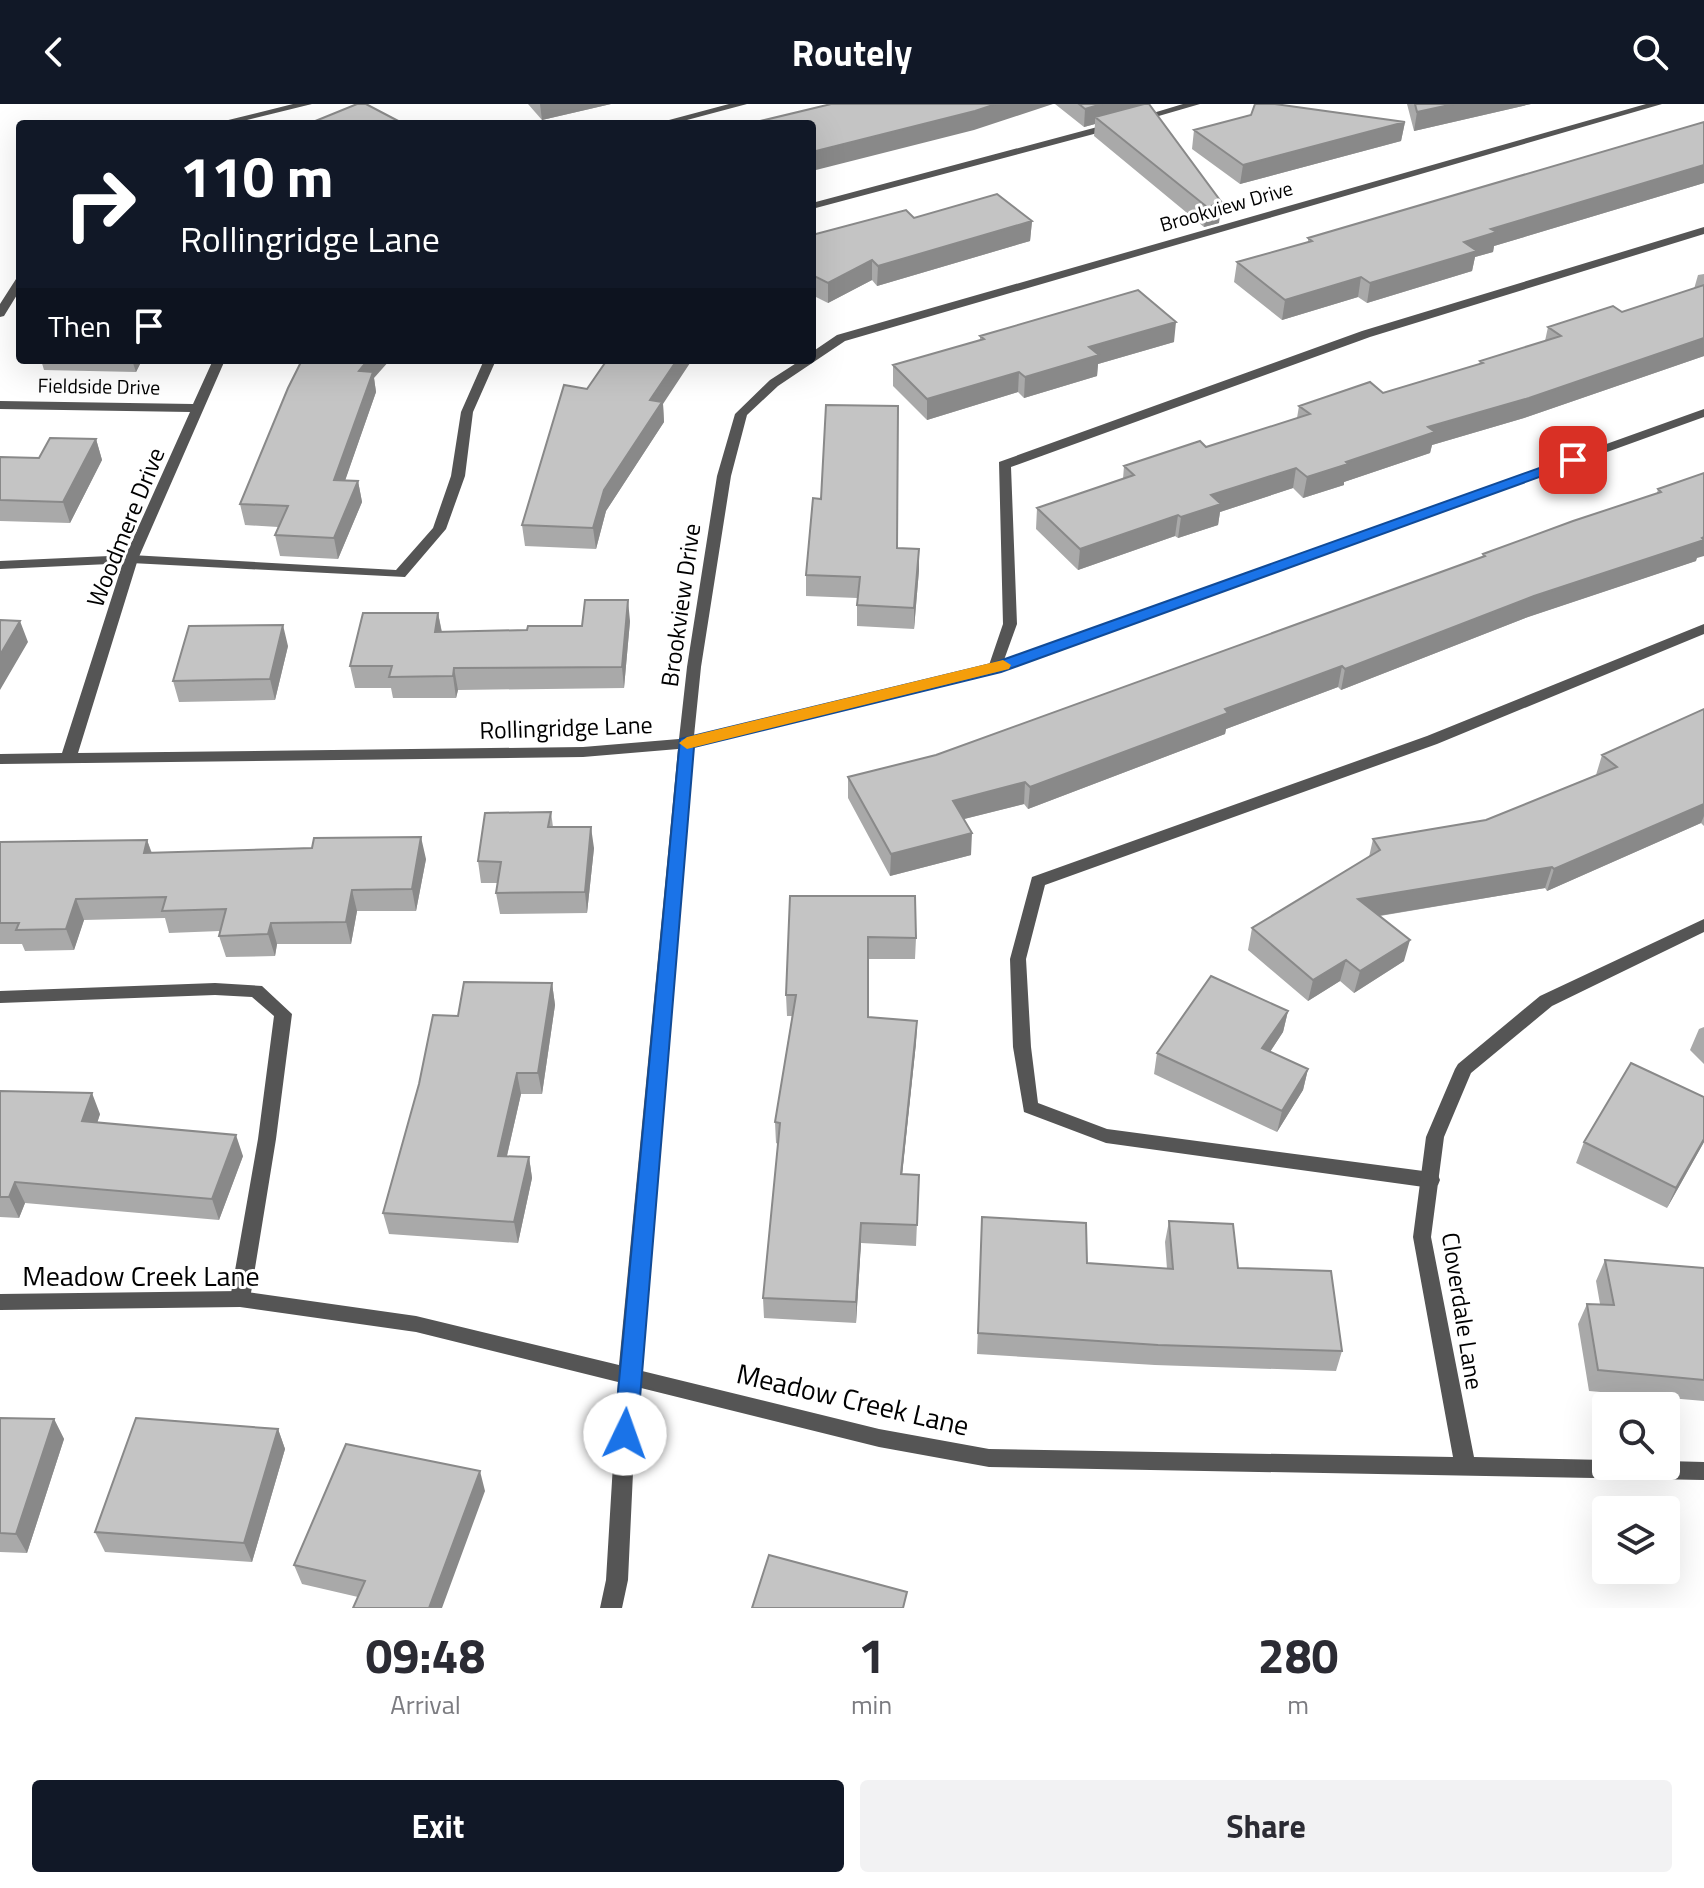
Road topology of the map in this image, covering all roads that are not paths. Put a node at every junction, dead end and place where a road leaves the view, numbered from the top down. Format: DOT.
graph roads {
  1 [pos="307,104"];
  2 [pos="742,104"];
  3 [pos="1195,104"];
  4 [pos="1657,104"];
  5 [pos="235,120"];
  6 [pos="676,120"];
  7 [pos="816,205"];
  8 [pos="1704,230"];
  9 [pos="16,287"];
  10 [pos="0,313"];
  11 [pos="816,355"];
  12 [pos="217,364"];
  13 [pos="488,364"];
  14 [pos="802,364"];
  15 [pos="0,405"];
  16 [pos="198,408"];
  17 [pos="1704,413"];
  18 [pos="131,559"];
  19 [pos="0,565"];
  20 [pos="1704,629"];
  21 [pos="995,668"];
  22 [pos="686,743"];
  23 [pos="0,759"];
  24 [pos="68,759"];
  25 [pos="1704,925"];
  26 [pos="0,997"];
  27 [pos="1431,1180"];
  28 [pos="240,1299"];
  29 [pos="0,1302"];
  30 [pos="628,1375"];
  31 [pos="1465,1464"];
  32 [pos="1704,1471"];
  33 [pos="611,1608"];
  1 -- 5 [label="street"];
  2 -- 6 [label="street"];
  3 -- 7 [label="street"];
  4 -- 11 [label="street, Brookview Drive"];
  8 -- 21 [label="street"];
  9 -- 10 [label="street"];
  12 -- 16 [label="street, Woodmere Drive"];
  13 -- 18 [label="street"];
  14 -- 22 [label="street, Brookview Drive"];
  15 -- 16 [label="street, Fieldside Drive"];
  16 -- 18 [label="street, Woodmere Drive"];
  17 -- 21 [label="street, Rollingridge Lane"];
  18 -- 19 [label="street"];
  18 -- 24 [label="street, Woodmere Drive"];
  20 -- 27 [label="street"];
  21 -- 22 [label="street, Rollingridge Lane"];
  22 -- 24 [label="street, Rollingridge Lane"];
  22 -- 30 [label="street, Brookview Drive"];
  23 -- 24 [label="street, Rollingridge Lane"];
  25 -- 27 [label="street, Cloverdale Lane"];
  26 -- 28 [label="street"];
  27 -- 31 [label="street, Cloverdale Lane"];
  28 -- 29 [label="street, Meadow Creek Lane"];
  28 -- 30 [label="street, Meadow Creek Lane"];
  30 -- 31 [label="street, Meadow Creek Lane"];
  30 -- 33 [label="street, Brookview Drive"];
  31 -- 32 [label="street, Meadow Creek Lane"];
}
